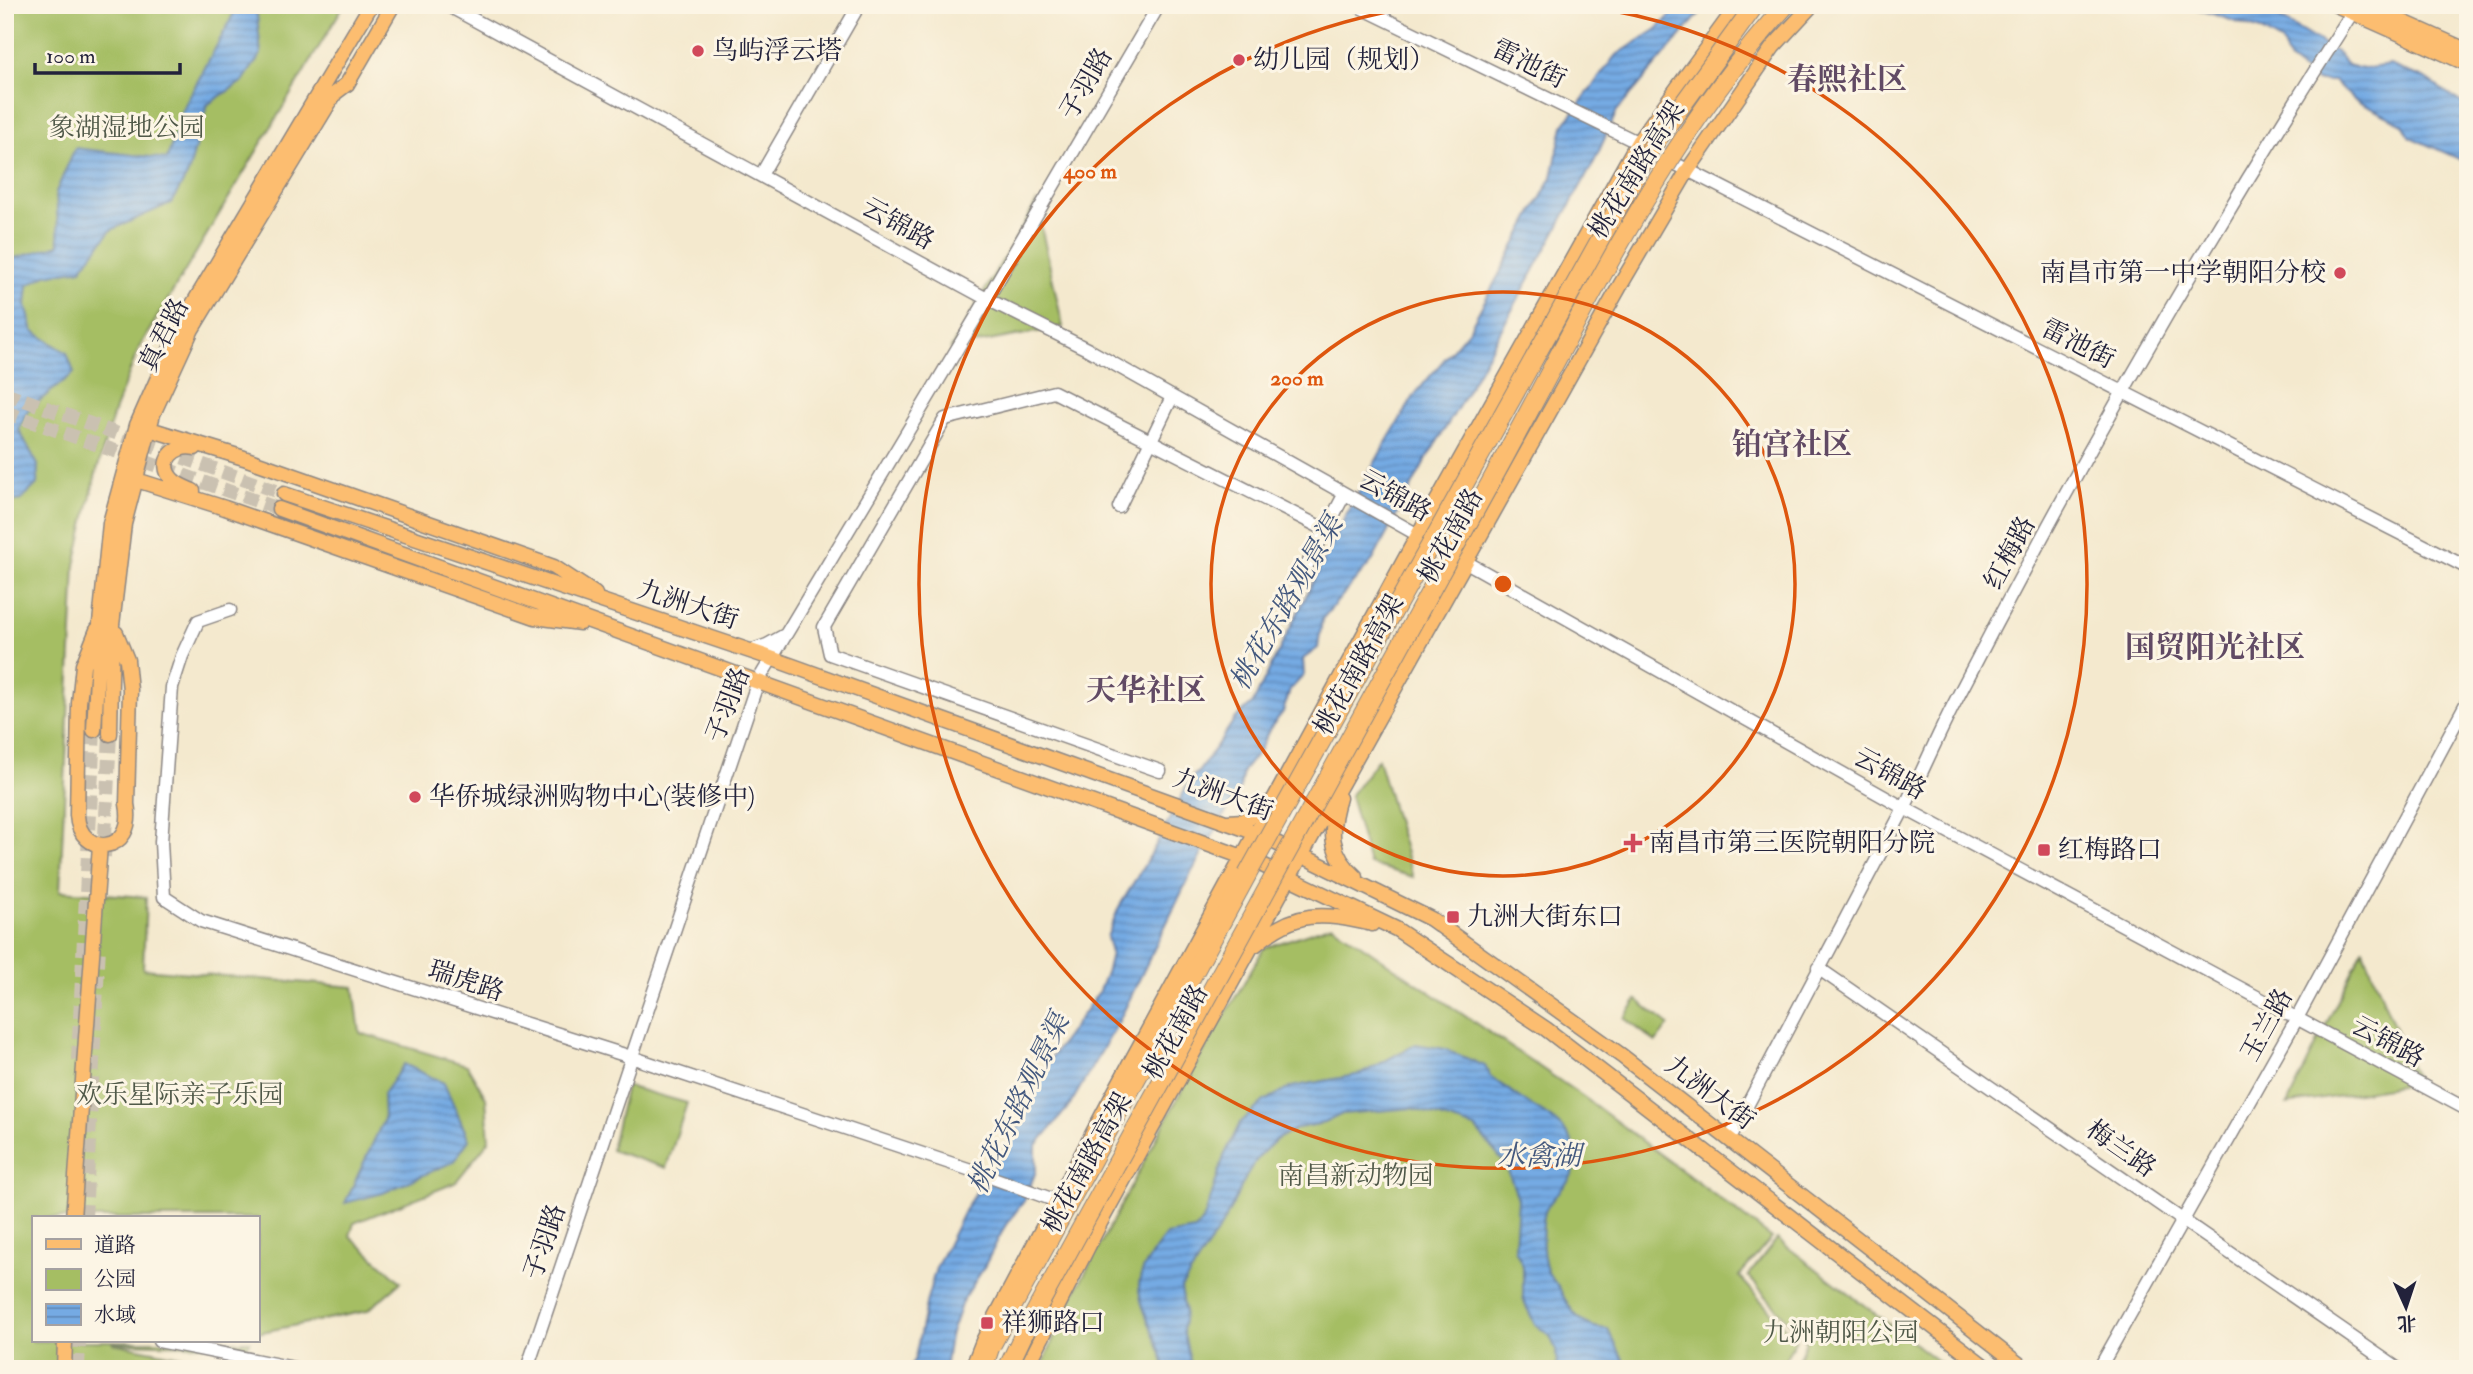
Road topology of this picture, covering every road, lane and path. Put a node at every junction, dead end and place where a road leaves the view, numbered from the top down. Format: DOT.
graph roads {
  1 [pos="371,5"];
  2 [pos="393,5"];
  3 [pos="447,5"];
  4 [pos="859,5"];
  5 [pos="1159,5"];
  6 [pos="1356,5"];
  7 [pos="1738,5"];
  8 [pos="1755,5"];
  9 [pos="1786,5"];
  10 [pos="1812,5"];
  11 [pos="2336,5"];
  12 [pos="2365,5"];
  13 [pos="2354,9"];
  14 [pos="2468,51"];
  15 [pos="2468,64"];
  16 [pos="1644,145"];
  17 [pos="1668,160"];
  18 [pos="1688,170"];
  19 [pos="761,175"];
  20 [pos="987,299"];
  21 [pos="2122,392"];
  22 [pos="1172,397"];
  23 [pos="143,427"];
  24 [pos="1151,441"];
  25 [pos="244,458"];
  26 [pos="129,477"];
  27 [pos="284,494"];
  28 [pos="1347,496"];
  29 [pos="1118,507"];
  30 [pos="225,508"];
  31 [pos="279,509"];
  32 [pos="1326,530"];
  33 [pos="1412,532"];
  34 [pos="1465,560"];
  35 [pos="2468,568"];
  36 [pos="1303,573"];
  37 [pos="614,607"];
  38 [pos="230,610"];
  39 [pos="106,624"];
  40 [pos="607,626"];
  41 [pos="786,634"];
  42 [pos="750,651"];
  43 [pos="771,658"];
  44 [pos="758,681"];
  45 [pos="2468,700"];
  46 [pos="94,730"];
  47 [pos="110,734"];
  48 [pos="1160,771"];
  49 [pos="1346,774"];
  50 [pos="1275,797"];
  51 [pos="1904,808"];
  52 [pos="1226,822"];
  53 [pos="1256,833"];
  54 [pos="100,845"];
  55 [pos="1302,853"];
  56 [pos="1242,856"];
  57 [pos="1289,876"];
  58 [pos="1431,919"];
  59 [pos="1396,929"];
  60 [pos="1248,951"];
  61 [pos="1818,968"];
  62 [pos="2296,1020"];
  63 [pos="631,1057"];
  64 [pos="2468,1110"];
  65 [pos="1730,1138"];
  66 [pos="1057,1200"];
  67 [pos="74,1216"];
  68 [pos="2183,1220"];
  69 [pos="65,1342"];
  70 [pos="164,1342"];
  71 [pos="64,1369"];
  72 [pos="299,1369"];
  73 [pos="527,1369"];
  74 [pos="972,1369"];
  75 [pos="983,1369"];
  76 [pos="1007,1369"];
  77 [pos="1026,1369"];
  78 [pos="1988,1369"];
  79 [pos="2025,1369"];
  80 [pos="2099,1369"];
  81 [pos="2398,1369"];
  1 -- 23 [label="main road, 真君路"];
  2 -- 23 [label="main road, 真君路"];
  3 -- 19 [label="street, 云锦路"];
  4 -- 19 [label="street"];
  5 -- 20 [label="street, 子羽路"];
  6 -- 16 [label="street, 雷池街"];
  7 -- 16 [label="main road, 桃花南路"];
  8 -- 16 [label="highway, 桃花南路高架, bridge"];
  9 -- 17 [label="highway, 桃花南路高架, bridge"];
  10 -- 18 [label="main road, 桃花南路"];
  11 -- 13 [label="main road"];
  12 -- 14 [label="main road"];
  13 -- 15 [label="main road"];
  13 -- 21 [label="street, 红梅路"];
  16 -- 33 [label="main road, 桃花南路"];
  16 -- 75 [label="highway, 桃花南路高架, bridge"];
  17 -- 18 [label="street, 雷池街"];
  17 -- 76 [label="highway, 桃花南路高架, bridge"];
  18 -- 21 [label="street, 雷池街"];
  18 -- 34 [label="main road, 桃花南路"];
  19 -- 20 [label="street, 云锦路"];
  20 -- 22 [label="street, 云锦路"];
  20 -- 41 [label="street, 子羽路"];
  21 -- 35 [label="street, 雷池街"];
  21 -- 51 [label="street, 红梅路"];
  22 -- 24 [label="street"];
  22 -- 28 [label="street, 云锦路"];
  23 -- 25 [label="main road"];
  23 -- 26 [label="main road, 真君路"];
  24 -- 29 [label="street"];
  24 -- 32 [label="street"];
  24 -- 48 [label="street"];
  25 -- 30 [label="main road"];
  25 -- 37 [label="main road"];
  26 -- 30 [label="main road"];
  26 -- 39 [label="main road, 真君路"];
  27 -- 37 [label="main road, 九洲大街"];
  28 -- 32 [label="street"];
  28 -- 33 [label="street, 云锦路"];
  30 -- 40 [label="main road"];
  31 -- 40 [label="main road, 九洲大街"];
  32 -- 36 [label="street"];
  33 -- 34 [label="street, 云锦路"];
  33 -- 50 [label="main road, 桃花南路"];
  34 -- 49 [label="main road, 桃花南路"];
  34 -- 51 [label="street, 云锦路"];
  37 -- 42 [label="main road, 九洲大街"];
  38 -- 63 [label="street, 瑞虎路"];
  39 -- 46 [label="main road, 真君路"];
  39 -- 47 [label="main road, 真君路"];
  39 -- 54 [label="main road"];
  39 -- 54 [label="main road"];
  40 -- 44 [label="main road, 九洲大街"];
  41 -- 42 [label="street"];
  41 -- 43 [label="street, 子羽路"];
  42 -- 43 [label="main road, 九洲大街"];
  43 -- 44 [label="street, 子羽路"];
  43 -- 52 [label="main road, 九洲大街"];
  44 -- 56 [label="main road, 九洲大街"];
  44 -- 63 [label="street, 子羽路"];
  45 -- 62 [label="street, 玉兰路"];
  49 -- 55 [label="main road, 桃花南路"];
  49 -- 58 [label="main road"];
  50 -- 52 [label="main road"];
  50 -- 53 [label="main road, 桃花南路"];
  51 -- 61 [label="street, 红梅路"];
  51 -- 62 [label="street, 云锦路"];
  52 -- 53 [label="main road, 九洲大街"];
  53 -- 55 [label="main road, 九洲大街"];
  53 -- 56 [label="main road, 桃花南路"];
  54 -- 67 [label="main road"];
  55 -- 57 [label="main road, 桃花南路"];
  55 -- 58 [label="main road, 九洲大街"];
  56 -- 57 [label="main road, 九洲大街"];
  56 -- 66 [label="main road, 桃花南路"];
  57 -- 59 [label="main road, 九洲大街"];
  57 -- 60 [label="main road, 桃花南路"];
  58 -- 65 [label="main road, 九洲大街"];
  59 -- 60 [label="main road"];
  59 -- 78 [label="main road, 九洲大街"];
  60 -- 77 [label="main road, 桃花南路"];
  61 -- 65 [label="street, 红梅路"];
  61 -- 68 [label="street, 梅兰路"];
  62 -- 64 [label="street, 云锦路"];
  62 -- 68 [label="street, 玉兰路"];
  63 -- 66 [label="street, 瑞虎路"];
  63 -- 73 [label="street, 子羽路"];
  65 -- 79 [label="main road, 九洲大街"];
  66 -- 74 [label="main road, 桃花南路"];
  68 -- 80 [label="street, 玉兰路"];
  68 -- 81 [label="street, 梅兰路"];
  69 -- 71 [label="main road"];
  70 -- 72 [label="street"];
}
